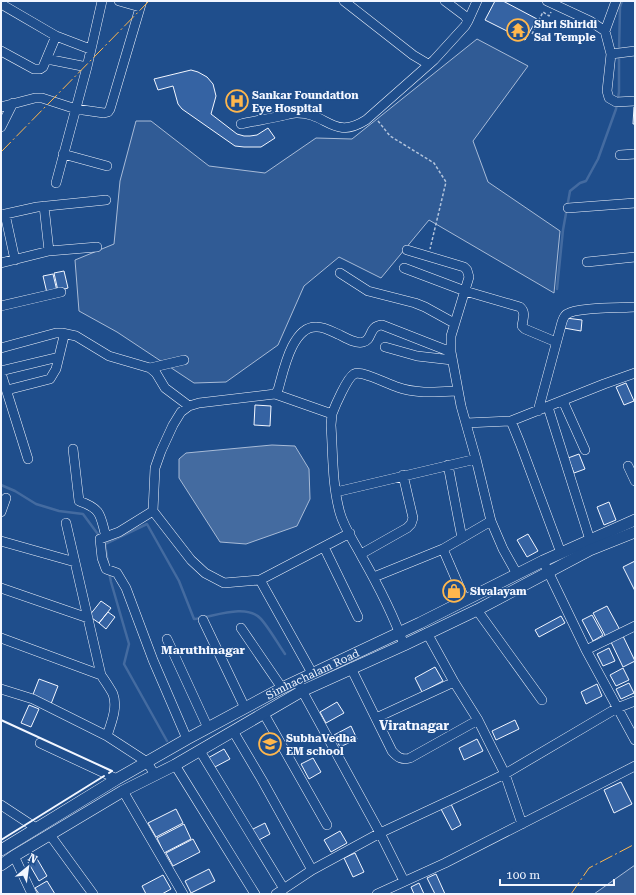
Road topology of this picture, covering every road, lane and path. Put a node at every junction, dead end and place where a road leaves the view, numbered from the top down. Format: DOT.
graph roads {
  1 [pos="102,1"];
  2 [pos="119,1"];
  3 [pos="344,1"];
  4 [pos="445,1"];
  5 [pos="477,1"];
  6 [pos="616,1"];
  7 [pos="551,3"];
  8 [pos="1,4"];
  9 [pos="141,4"];
  10 [pos="468,21"];
  11 [pos="605,31"];
  12 [pos="532,34"];
  13 [pos="56,36"];
  14 [pos="90,49"];
  15 [pos="1,51"];
  16 [pos="635,51"];
  17 [pos="612,54"];
  18 [pos="47,59"];
  19 [pos="428,64"];
  20 [pos="87,67"];
  21 [pos="635,100"];
  22 [pos="13,103"];
  23 [pos="1,107"];
  24 [pos="76,109"];
  25 [pos="372,114"];
  26 [pos="241,124"];
  27 [pos="1,127"];
  28 [pos="63,154"];
  29 [pos="635,154"];
  30 [pos="620,155"];
  31 [pos="107,166"];
  32 [pos="56,183"];
  33 [pos="106,200"];
  34 [pos="635,203"];
  35 [pos="44,206"];
  36 [pos="568,208"];
  37 [pos="3,214"];
  38 [pos="97,247"];
  39 [pos="407,250"];
  40 [pos="49,251"];
  41 [pos="429,256"];
  42 [pos="635,257"];
  43 [pos="15,260"];
  44 [pos="587,262"];
  45 [pos="1,263"];
  46 [pos="404,268"];
  47 [pos="340,273"];
  48 [pos="61,292"];
  49 [pos="465,292"];
  50 [pos="1,306"];
  51 [pos="635,307"];
  52 [pos="454,323"];
  53 [pos="62,333"];
  54 [pos="556,342"];
  55 [pos="385,347"];
  56 [pos="1,348"];
  57 [pos="452,356"];
  58 [pos="59,357"];
  59 [pos="184,360"];
  60 [pos="150,368"];
  61 [pos="1,372"];
  62 [pos="635,373"];
  63 [pos="7,390"];
  64 [pos="458,392"];
  65 [pos="275,394"];
  66 [pos="563,401"];
  67 [pos="189,406"];
  68 [pos="548,407"];
  69 [pos="538,411"];
  70 [pos="332,414"];
  71 [pos="511,421"];
  72 [pos="466,423"];
  73 [pos="73,449"];
  74 [pos="585,450"];
  75 [pos="28,459"];
  76 [pos="476,459"];
  77 [pos="448,465"];
  78 [pos="628,466"];
  79 [pos="403,475"];
  80 [pos="635,481"];
  81 [pos="336,492"];
  82 [pos="6,498"];
  83 [pos="153,511"];
  84 [pos="1,512"];
  85 [pos="635,520"];
  86 [pos="491,521"];
  87 [pos="66,523"];
  88 [pos="635,532"];
  89 [pos="350,533"];
  90 [pos="103,538"];
  91 [pos="462,538"];
  92 [pos="590,540"];
  93 [pos="1,541"];
  94 [pos="324,547"];
  95 [pos="442,549"];
  96 [pos="561,553"];
  97 [pos="361,554"];
  98 [pos="543,561"];
  99 [pos="75,562"];
  100 [pos="549,572"];
  101 [pos="517,574"];
  102 [pos="374,578"];
  103 [pos="260,580"];
  104 [pos="1,588"];
  105 [pos="465,600"];
  106 [pos="477,610"];
  107 [pos="358,616"];
  108 [pos="88,618"];
  109 [pos="203,620"];
  110 [pos="635,626"];
  111 [pos="241,628"];
  112 [pos="399,632"];
  113 [pos="427,633"];
  114 [pos="1,638"];
  115 [pos="167,639"];
  116 [pos="404,645"];
  117 [pos="586,650"];
  118 [pos="351,668"];
  119 [pos="312,673"];
  120 [pos="101,675"];
  121 [pos="296,681"];
  122 [pos="454,682"];
  123 [pos="282,688"];
  124 [pos="1,689"];
  125 [pos="302,692"];
  126 [pos="542,700"];
  127 [pos="635,701"];
  128 [pos="245,708"];
  129 [pos="617,708"];
  130 [pos="264,714"];
  131 [pos="376,718"];
  132 [pos="478,720"];
  133 [pos="208,728"];
  134 [pos="233,731"];
  135 [pos="107,736"];
  136 [pos="187,739"];
  137 [pos="635,740"];
  138 [pos="40,743"];
  139 [pos="200,751"];
  140 [pos="147,762"];
  141 [pos="176,765"];
  142 [pos="635,766"];
  143 [pos="505,774"];
  144 [pos="155,775"];
  145 [pos="117,779"];
  146 [pos="123,791"];
  147 [pos="1,805"];
  148 [pos="522,824"];
  149 [pos="327,825"];
  150 [pos="36,828"];
  151 [pos="380,833"];
  152 [pos="50,835"];
  153 [pos="4,848"];
  154 [pos="14,856"];
  155 [pos="1,865"];
  156 [pos="312,870"];
  157 [pos="404,881"];
  158 [pos="284,888"];
  159 [pos="32,894"];
  160 [pos="93,894"];
  161 [pos="183,894"];
  162 [pos="255,894"];
  163 [pos="276,894"];
  164 [pos="377,894"];
  1 -- 14 [label="street"];
  2 -- 9 [label="street"];
  3 -- 19 [label="street"];
  4 -- 10 [label="street"];
  5 -- 10 [label="street"];
  6 -- 11 [label="street"];
  7 -- 11 [label="street"];
  7 -- 12 [label="path"];
  8 -- 13 [label="street"];
  9 -- 24 [label="street"];
  10 -- 19 [label="street"];
  11 -- 17 [label="street"];
  13 -- 14 [label="street"];
  13 -- 18 [label="street"];
  14 -- 20 [label="street"];
  15 -- 18 [label="street"];
  16 -- 17 [label="street"];
  17 -- 21 [label="street"];
  18 -- 20 [label="street"];
  19 -- 25 [label="street"];
  20 -- 24 [label="street"];
  22 -- 23 [label="street"];
  22 -- 24 [label="street"];
  22 -- 27 [label="street"];
  24 -- 28 [label="street"];
  25 -- 26 [label="street"];
  25 -- 41 [label="path"];
  28 -- 31 [label="street"];
  28 -- 32 [label="street"];
  29 -- 30 [label="street"];
  33 -- 35 [label="street"];
  34 -- 36 [label="street"];
  35 -- 37 [label="street"];
  35 -- 40 [label="street"];
  37 -- 43 [label="street"];
  38 -- 40 [label="street"];
  39 -- 41 [label="street"];
  40 -- 43 [label="street"];
  41 -- 49 [label="street"];
  42 -- 44 [label="street"];
  43 -- 45 [label="street"];
  46 -- 49 [label="street"];
  47 -- 52 [label="street"];
  48 -- 50 [label="street"];
  49 -- 52 [label="street"];
  49 -- 54 [label="street"];
  51 -- 54 [label="street"];
  52 -- 57 [label="street"];
  53 -- 56 [label="street"];
  53 -- 58 [label="street"];
  53 -- 60 [label="street"];
  54 -- 69 [label="street"];
  55 -- 57 [label="street"];
  57 -- 64 [label="street"];
  57 -- 65 [label="street"];
  58 -- 61 [label="street"];
  58 -- 63 [label="street"];
  59 -- 60 [label="street"];
  60 -- 67 [label="street"];
  61 -- 63 [label="street"];
  62 -- 66 [label="street"];
  63 -- 75 [label="street"];
  64 -- 70 [label="street"];
  64 -- 72 [label="street"];
  65 -- 67 [label="street"];
  65 -- 70 [label="street"];
  66 -- 68 [label="street"];
  66 -- 74 [label="street"];
  67 -- 83 [label="street"];
  68 -- 69 [label="street"];
  68 -- 92 [label="street"];
  69 -- 71 [label="street"];
  70 -- 81 [label="street"];
  71 -- 72 [label="street"];
  71 -- 96 [label="street"];
  72 -- 76 [label="street"];
  73 -- 90 [label="street"];
  76 -- 77 [label="street"];
  76 -- 86 [label="street"];
  77 -- 79 [label="street"];
  77 -- 91 [label="street"];
  78 -- 80 [label="street"];
  79 -- 81 [label="street"];
  79 -- 97 [label="street"];
  81 -- 89 [label="street"];
  82 -- 84 [label="street"];
  83 -- 90 [label="street"];
  83 -- 103 [label="street"];
  85 -- 92 [label="main road, Simhachalam Road"];
  86 -- 91 [label="street"];
  86 -- 101 [label="street"];
  87 -- 99 [label="street"];
  88 -- 100 [label="main road"];
  89 -- 94 [label="street"];
  89 -- 97 [label="street"];
  90 -- 136 [label="street"];
  91 -- 95 [label="street"];
  92 -- 96 [label="main road, Simhachalam Road"];
  93 -- 99 [label="street"];
  94 -- 103 [label="street"];
  94 -- 107 [label="street"];
  95 -- 102 [label="street"];
  95 -- 105 [label="street"];
  96 -- 98 [label="main road, Simhachalam Road"];
  97 -- 102 [label="street"];
  98 -- 100 [label="street"];
  98 -- 101 [label="main road, Simhachalam Road"];
  99 -- 108 [label="street"];
  100 -- 106 [label="main road"];
  100 -- 117 [label="street"];
  101 -- 105 [label="main road, Simhachalam Road"];
  102 -- 112 [label="street"];
  103 -- 119 [label="street"];
  104 -- 108 [label="street"];
  105 -- 112 [label="main road, Simhachalam Road"];
  106 -- 113 [label="main road"];
  106 -- 126 [label="street"];
  108 -- 120 [label="street"];
  109 -- 128 [label="street"];
  110 -- 117 [label="street"];
  111 -- 123 [label="street"];
  112 -- 116 [label="street"];
  112 -- 119 [label="main road, Simhachalam Road"];
  113 -- 116 [label="main road"];
  113 -- 122 [label="street"];
  114 -- 120 [label="street"];
  115 -- 133 [label="street"];
  116 -- 118 [label="main road"];
  117 -- 129 [label="street"];
  118 -- 125 [label="main road"];
  118 -- 131 [label="street"];
  119 -- 121 [label="main road, Simhachalam Road"];
  120 -- 135 [label="street"];
  121 -- 123 [label="main road, Simhachalam Road"];
  121 -- 125 [label="street"];
  122 -- 131 [label="street"];
  122 -- 132 [label="street"];
  123 -- 128 [label="main road, Simhachalam Road"];
  124 -- 135 [label="street"];
  125 -- 130 [label="main road"];
  125 -- 151 [label="street"];
  127 -- 129 [label="street"];
  128 -- 133 [label="main road, Simhachalam Road"];
  129 -- 137 [label="street"];
  129 -- 143 [label="street"];
  130 -- 134 [label="main road"];
  130 -- 149 [label="street"];
  131 -- 132 [label="street"];
  132 -- 143 [label="street"];
  133 -- 136 [label="main road, Simhachalam Road"];
  134 -- 139 [label="main road"];
  134 -- 156 [label="street"];
  135 -- 140 [label="street"];
  136 -- 140 [label="main road, Simhachalam Road"];
  138 -- 145 [label="street"];
  139 -- 141 [label="main road"];
  139 -- 158 [label="street"];
  140 -- 144 [label="street"];
  140 -- 145 [label="main road, Simhachalam Road"];
  141 -- 144 [label="main road"];
  141 -- 162 [label="street"];
  142 -- 148 [label="street"];
  143 -- 148 [label="street"];
  143 -- 151 [label="street"];
  144 -- 146 [label="main road"];
  145 -- 150 [label="main road, Simhachalam Road"];
  146 -- 152 [label="main road"];
  146 -- 161 [label="street"];
  147 -- 150 [label="street"];
  148 -- 157 [label="street"];
  150 -- 153 [label="main road, Simhachalam Road"];
  151 -- 156 [label="street"];
  151 -- 157 [label="street"];
  152 -- 154 [label="main road"];
  152 -- 160 [label="street"];
  153 -- 154 [label="main road"];
  154 -- 155 [label="main road"];
  154 -- 159 [label="street"];
  156 -- 158 [label="street"];
  157 -- 164 [label="street"];
  158 -- 163 [label="street"];
}
